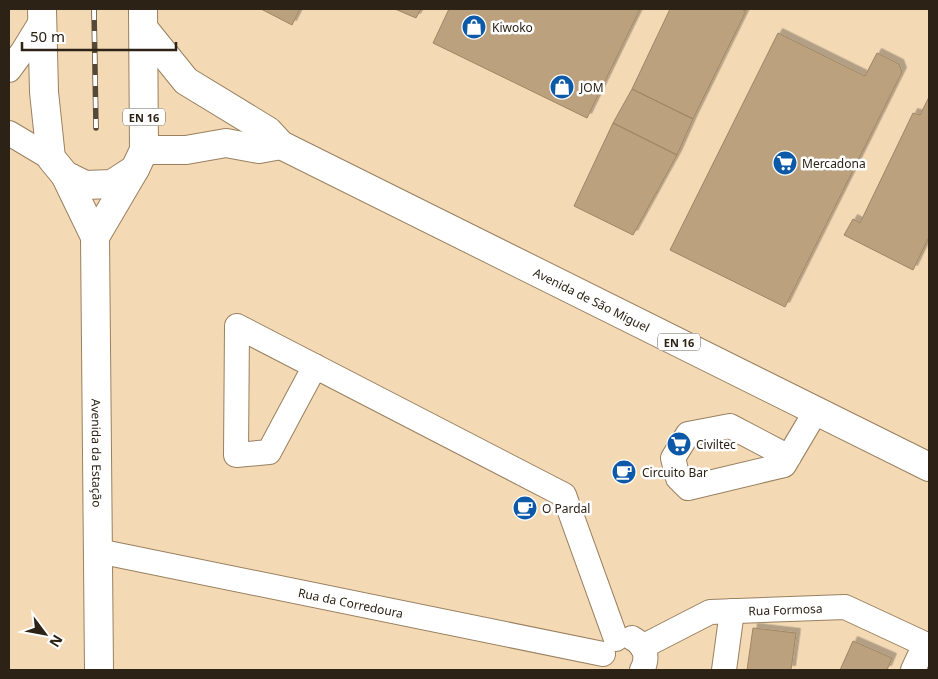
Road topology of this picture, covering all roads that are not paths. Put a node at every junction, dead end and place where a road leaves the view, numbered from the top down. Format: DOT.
graph roads {
  1 [pos="42,14"];
  2 [pos="143,19"];
  3 [pos="9,70"];
  4 [pos="9,133"];
  5 [pos="281,145"];
  6 [pos="139,159"];
  7 [pos="58,166"];
  8 [pos="95,237"];
  9 [pos="315,366"];
  10 [pos="816,411"];
  11 [pos="789,457"];
  12 [pos="929,467"];
  13 [pos="98,551"];
  14 [pos="732,611"];
  15 [pos="927,645"];
  16 [pos="642,647"];
  17 [pos="609,654"];
  18 [pos="99,670"];
  19 [pos="642,670"];
  20 [pos="724,670"];
  21 [pos="913,670"];
  1 -- 3 [label="street"];
  1 -- 7 [label="main road, Avenida da Estação"];
  2 -- 5 [label="main road, Avenida de São Miguel / EN 16"];
  2 -- 6 [label="main road, EN 16"];
  4 -- 7 [label="street"];
  5 -- 6 [label="main road"];
  5 -- 10 [label="main road, Avenida de São Miguel / EN 16"];
  6 -- 7 [label="main road"];
  6 -- 8 [label="main road"];
  7 -- 8 [label="main road, Avenida da Estação"];
  8 -- 13 [label="main road, Avenida da Estação"];
  9 -- 9 [label="street"];
  9 -- 17 [label="street"];
  10 -- 11 [label="street"];
  10 -- 12 [label="main road, Avenida de São Miguel / EN 16"];
  13 -- 17 [label="street, Rua da Corredoura"];
  13 -- 18 [label="main road, Avenida da Estação"];
  14 -- 15 [label="street, Rua Formosa"];
  14 -- 16 [label="street, Rua Formosa"];
  14 -- 20 [label="street"];
  15 -- 21 [label="street"];
  16 -- 17 [label="street, Rua da Corredoura"];
  16 -- 19 [label="street"];
}
